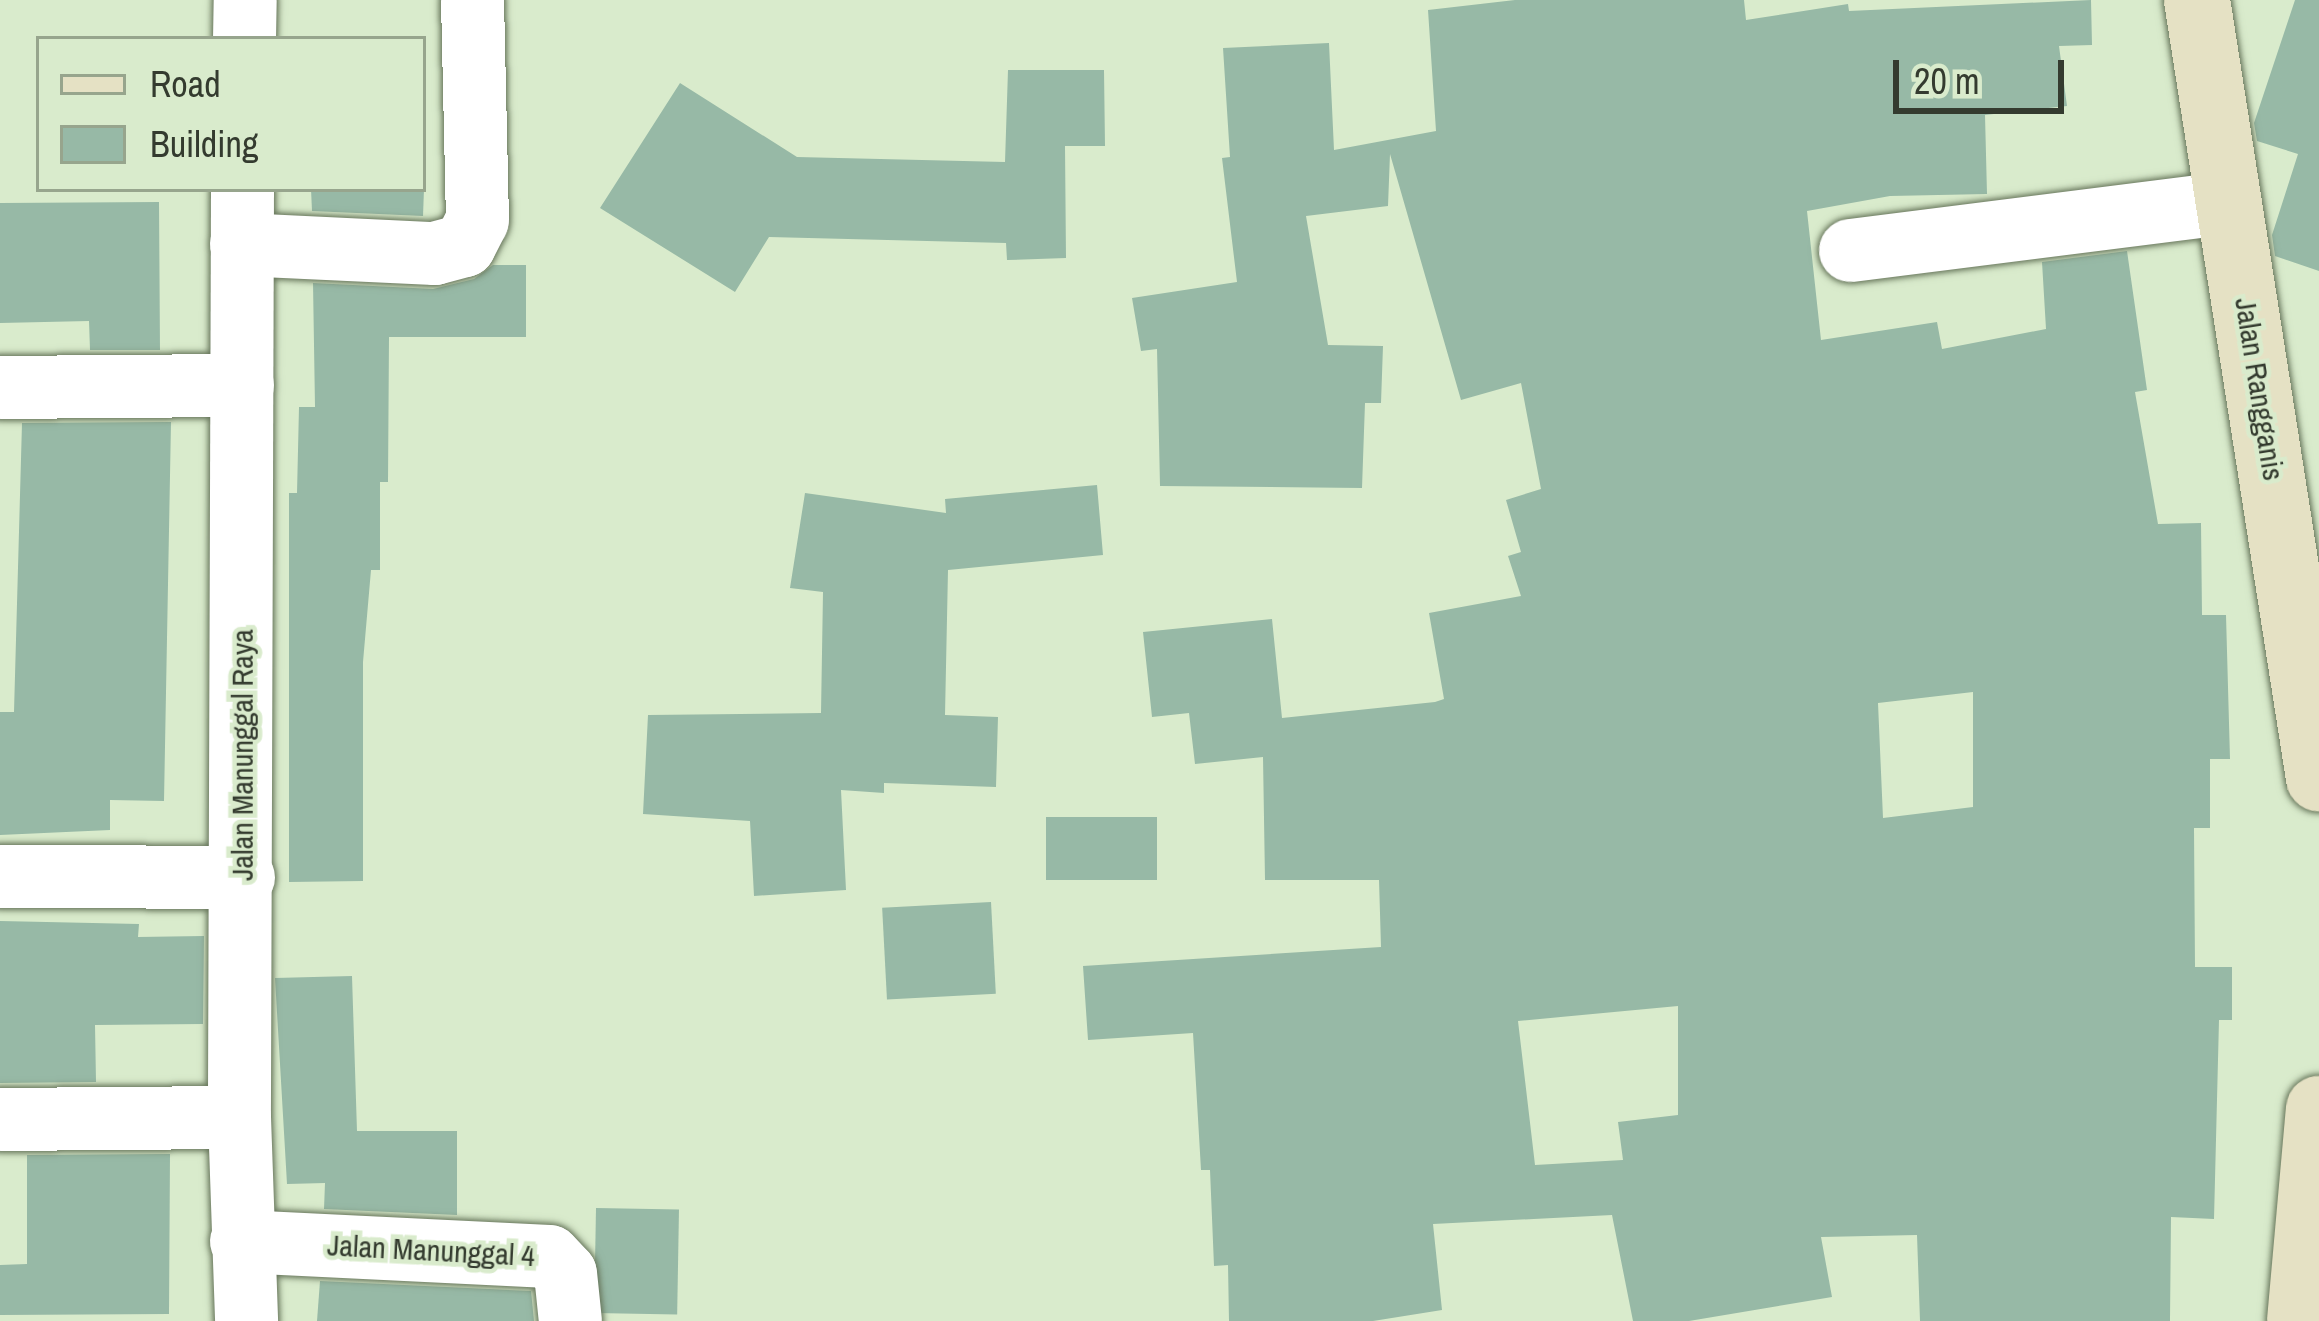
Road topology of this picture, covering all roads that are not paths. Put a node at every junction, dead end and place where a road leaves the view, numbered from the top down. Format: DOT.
graph roads {
  1 [pos="244,0"];
  2 [pos="472,0"];
  3 [pos="2197,0"];
  4 [pos="244,36"];
  5 [pos="2229,202"];
  6 [pos="242,217"];
  7 [pos="1850,250"];
  8 [pos="242,385"];
  9 [pos="0,387"];
  10 [pos="2319,778"];
  11 [pos="0,876"];
  12 [pos="243,877"];
  13 [pos="2319,1109"];
  14 [pos="239,1117"];
  15 [pos="0,1119"];
  16 [pos="241,1241"];
  17 [pos="246,1321"];
  18 [pos="570,1321"];
  19 [pos="2300,1321"];
  1 -- 4 [label="street"];
  2 -- 6 [label="street"];
  3 -- 5 [label="street, Jalan Rangganis"];
  5 -- 7 [label="street"];
  5 -- 10 [label="street, Jalan Rangganis"];
  6 -- 8 [label="street, Jalan Manunggal Raya"];
  8 -- 9 [label="street"];
  8 -- 12 [label="street, Jalan Manunggal Raya"];
  11 -- 12 [label="street"];
  12 -- 14 [label="street, Jalan Manunggal Raya"];
  13 -- 19 [label="street"];
  14 -- 15 [label="street"];
  14 -- 16 [label="street, Jalan Manunggal Raya"];
  16 -- 17 [label="street, Jalan Manunggal Raya"];
  16 -- 18 [label="street, Jalan Manunggal 4"];
}
